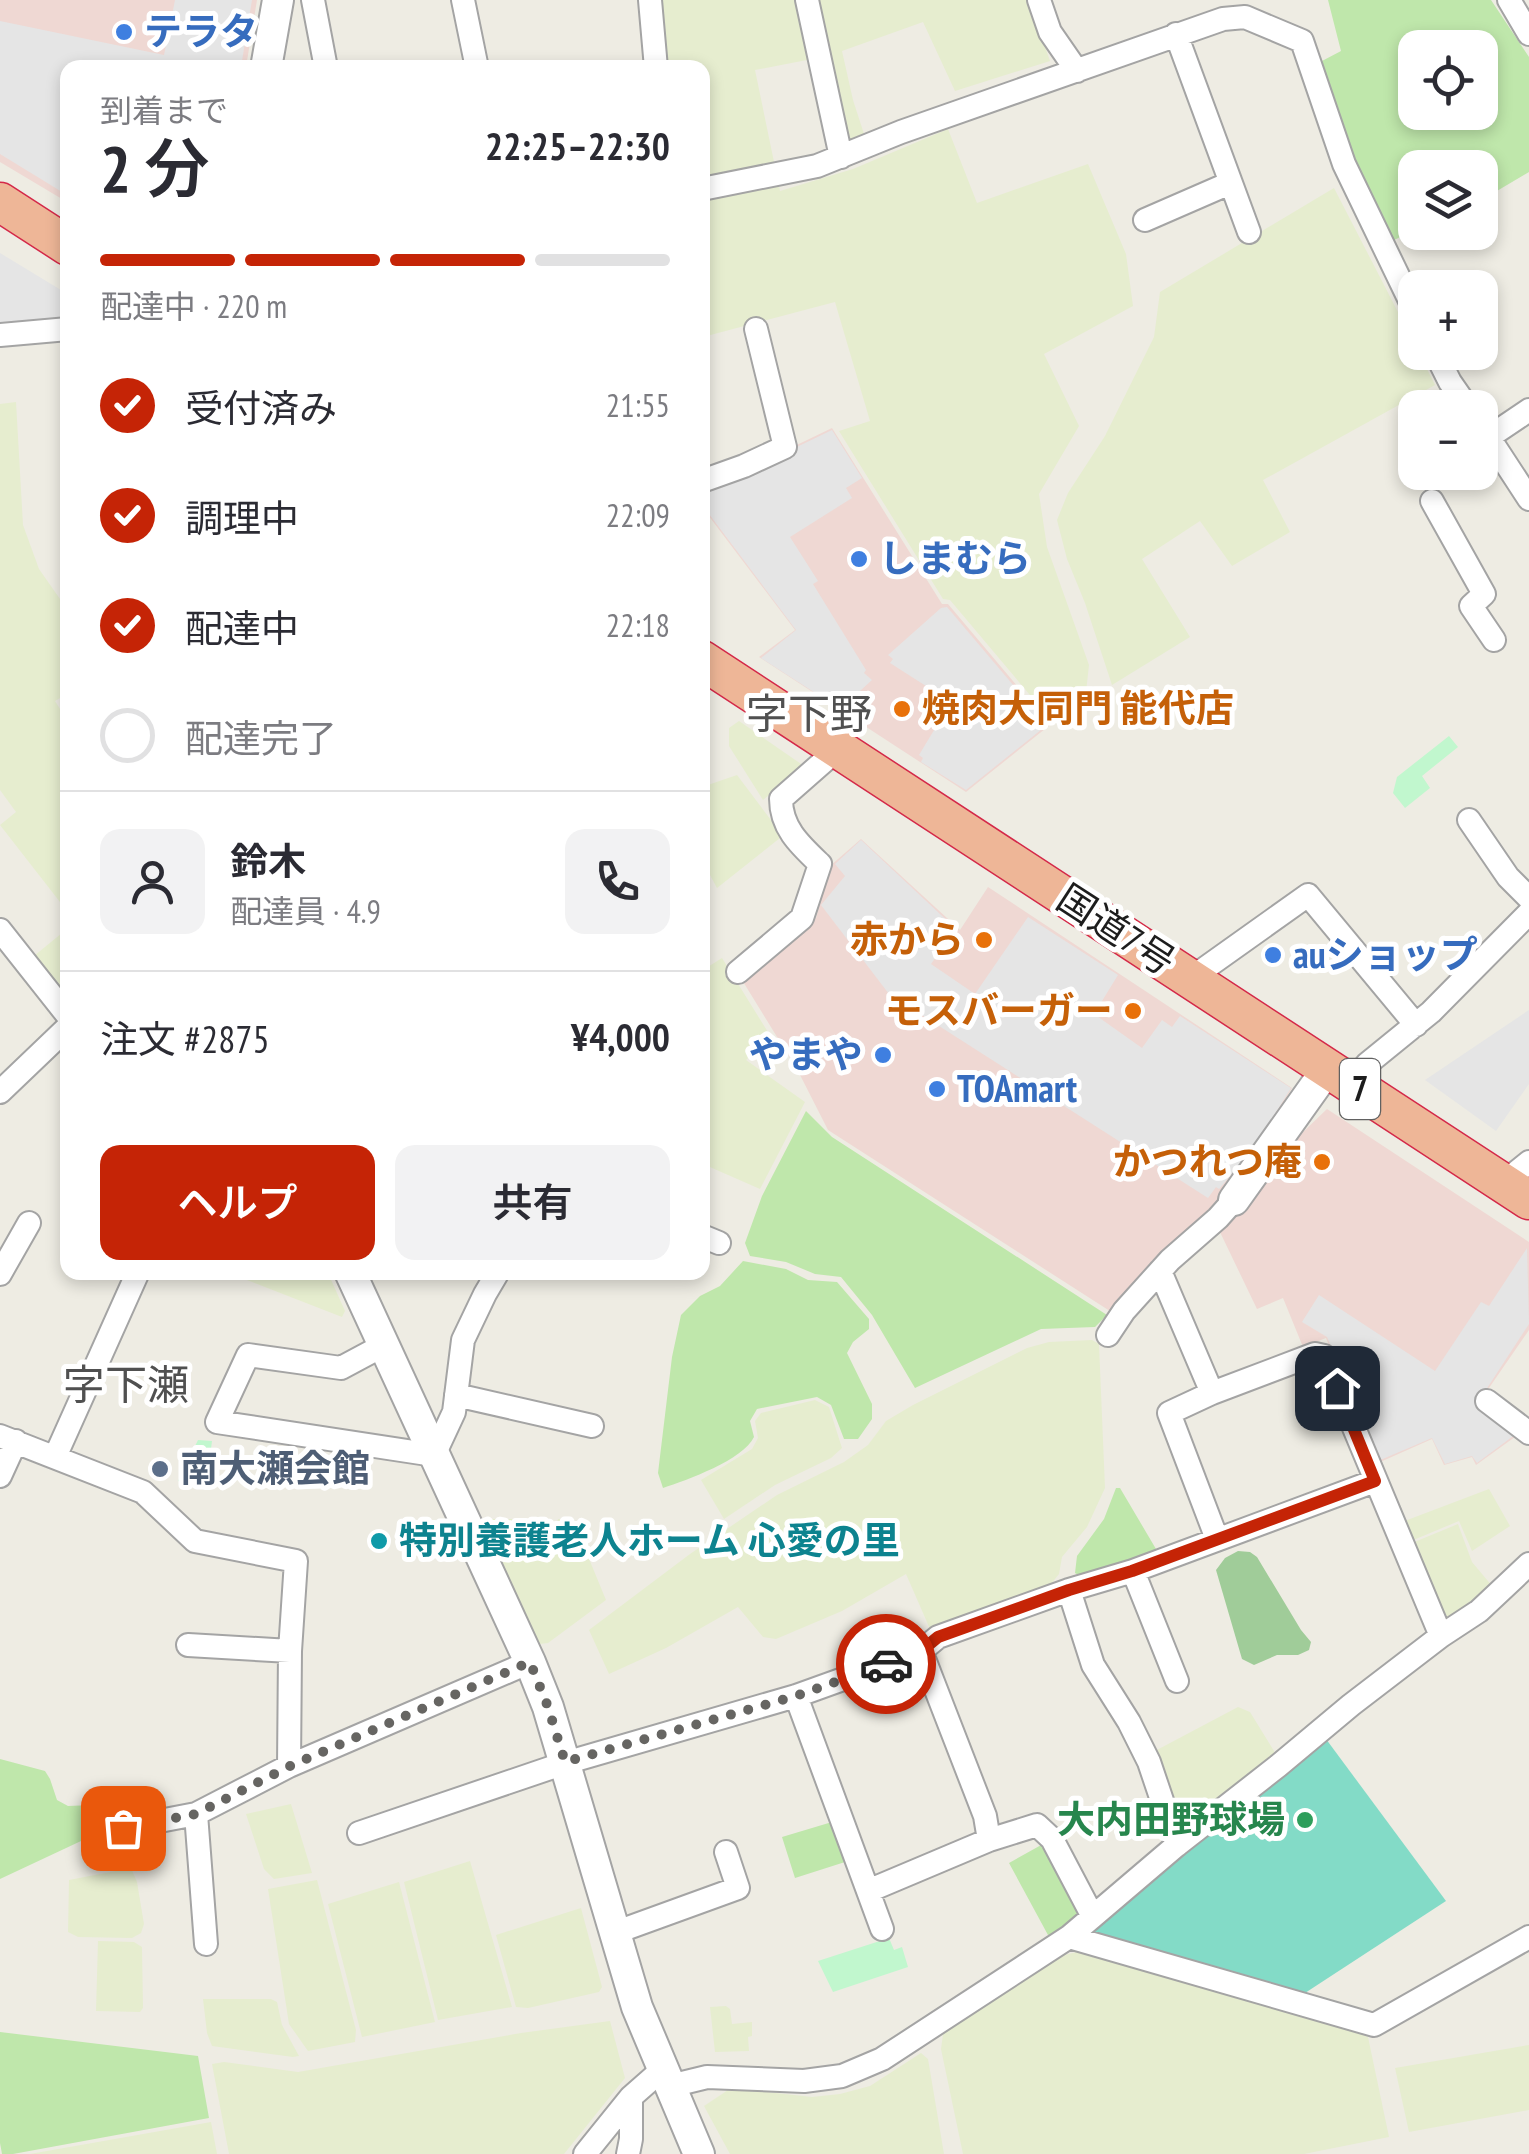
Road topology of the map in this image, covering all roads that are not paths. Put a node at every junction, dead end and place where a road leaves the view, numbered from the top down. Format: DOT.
graph roads {
  1 [pos="278,0"];
  2 [pos="313,0"];
  3 [pos="463,0"];
  4 [pos="650,0"];
  5 [pos="807,0"];
  6 [pos="1040,0"];
  7 [pos="1509,0"];
  8 [pos="1176,34"];
  9 [pos="1529,34"];
  10 [pos="267,60"];
  11 [pos="324,60"];
  12 [pos="475,60"];
  13 [pos="655,60"];
  14 [pos="1077,71"];
  15 [pos="841,157"];
  16 [pos="1230,183"];
  17 [pos="710,189"];
  18 [pos="0,202"];
  19 [pos="1144,220"];
  20 [pos="1249,232"];
  21 [pos="60,241"];
  22 [pos="1398,276"];
  23 [pos="756,329"];
  24 [pos="60,330"];
  25 [pos="0,335"];
  26 [pos="1529,410"];
  27 [pos="1498,425"];
  28 [pos="1498,451"];
  29 [pos="710,478"];
  30 [pos="1529,499"];
  31 [pos="1432,501"];
  32 [pos="1494,640"];
  33 [pos="710,665"];
  34 [pos="839,748"];
  35 [pos="1470,820"];
  36 [pos="1529,898"];
  37 [pos="1529,913"];
  38 [pos="0,930"];
  39 [pos="738,972"];
  40 [pos="1190,978"];
  41 [pos="60,1006"];
  42 [pos="1416,1025"];
  43 [pos="60,1035"];
  44 [pos="1339,1076"];
  45 [pos="0,1092"];
  46 [pos="1520,1182"];
  47 [pos="1234,1200"];
  48 [pos="29,1223"];
  49 [pos="1160,1271"];
  50 [pos="0,1274"];
  51 [pos="134,1280"];
  52 [pos="354,1280"];
  53 [pos="493,1280"];
  54 [pos="1108,1335"];
  55 [pos="384,1345"];
  56 [pos="1212,1393"];
  57 [pos="456,1395"];
  58 [pos="1487,1401"];
  59 [pos="592,1426"];
  60 [pos="1529,1433"];
  61 [pos="8,1439"];
  62 [pos="434,1456"];
  63 [pos="55,1457"];
  64 [pos="0,1476"];
  65 [pos="1375,1481"];
  66 [pos="1217,1538"];
  67 [pos="1529,1564"];
  68 [pos="1132,1571"];
  69 [pos="1069,1590"];
  70 [pos="1441,1636"];
  71 [pos="188,1645"];
  72 [pos="290,1651"];
  73 [pos="921,1651"];
  74 [pos="530,1662"];
  75 [pos="1177,1681"];
  76 [pos="796,1696"];
  77 [pos="565,1762"];
  78 [pos="290,1766"];
  79 [pos="196,1814"];
  80 [pos="123,1828"];
  81 [pos="359,1833"];
  82 [pos="989,1840"];
  83 [pos="1177,1845"];
  84 [pos="726,1852"];
  85 [pos="868,1891"];
  86 [pos="1092,1915"];
  87 [pos="882,1929"];
  88 [pos="614,1933"];
  89 [pos="1069,1937"];
  90 [pos="1529,1938"];
  91 [pos="206,1944"];
  92 [pos="667,2077"];
  93 [pos="632,2097"];
  94 [pos="585,2154"];
  95 [pos="628,2154"];
  96 [pos="700,2154"];
  1 -- 10 [label="street"];
  2 -- 11 [label="street"];
  3 -- 12 [label="street"];
  4 -- 13 [label="street"];
  5 -- 15 [label="street"];
  6 -- 14 [label="street"];
  7 -- 9 [label="street"];
  8 -- 14 [label="street"];
  8 -- 16 [label="street"];
  8 -- 22 [label="street"];
  14 -- 15 [label="street"];
  15 -- 17 [label="street"];
  16 -- 19 [label="street"];
  16 -- 20 [label="street"];
  18 -- 21 [label="highway"];
  23 -- 29 [label="street"];
  24 -- 25 [label="street"];
  26 -- 27 [label="street"];
  28 -- 30 [label="street"];
  31 -- 32 [label="street"];
  33 -- 34 [label="highway, 国道7号 / 7"];
  34 -- 39 [label="street"];
  34 -- 40 [label="highway, 国道7号 / 7"];
  35 -- 36 [label="street"];
  37 -- 42 [label="street"];
  38 -- 41 [label="street"];
  40 -- 42 [label="street"];
  40 -- 44 [label="highway, 国道7号 / 7"];
  42 -- 44 [label="street"];
  43 -- 45 [label="street"];
  44 -- 46 [label="highway, 国道7号 / 7"];
  44 -- 47 [label="street"];
  47 -- 49 [label="street"];
  48 -- 50 [label="street"];
  49 -- 54 [label="street"];
  49 -- 56 [label="street"];
  51 -- 63 [label="street"];
  52 -- 55 [label="street"];
  53 -- 57 [label="street"];
  55 -- 62 [label="street"];
  55 -- 62 [label="street"];
  56 -- 65 [label="street"];
  56 -- 66 [label="street"];
  57 -- 59 [label="street"];
  57 -- 62 [label="street"];
  58 -- 60 [label="street"];
  61 -- 63 [label="street"];
  61 -- 64 [label="street"];
  62 -- 74 [label="street"];
  63 -- 72 [label="street"];
  65 -- 66 [label="street"];
  65 -- 70 [label="street"];
  66 -- 68 [label="street"];
  67 -- 70 [label="street"];
  68 -- 69 [label="street"];
  68 -- 75 [label="street"];
  69 -- 73 [label="street"];
  69 -- 83 [label="street"];
  70 -- 83 [label="street"];
  71 -- 72 [label="street"];
  72 -- 78 [label="street"];
  73 -- 76 [label="street"];
  73 -- 82 [label="street"];
  74 -- 77 [label="street"];
  74 -- 78 [label="street"];
  76 -- 77 [label="street"];
  76 -- 85 [label="street"];
  77 -- 81 [label="street"];
  77 -- 88 [label="street"];
  78 -- 79 [label="street"];
  79 -- 80 [label="street"];
  79 -- 91 [label="street"];
  82 -- 85 [label="street"];
  82 -- 86 [label="street"];
  83 -- 86 [label="street"];
  84 -- 88 [label="street"];
  85 -- 87 [label="street"];
  86 -- 89 [label="street"];
  88 -- 92 [label="street"];
  89 -- 90 [label="street"];
  89 -- 92 [label="street"];
  92 -- 93 [label="street"];
  92 -- 96 [label="street"];
  93 -- 94 [label="street"];
  93 -- 95 [label="street"];
}
